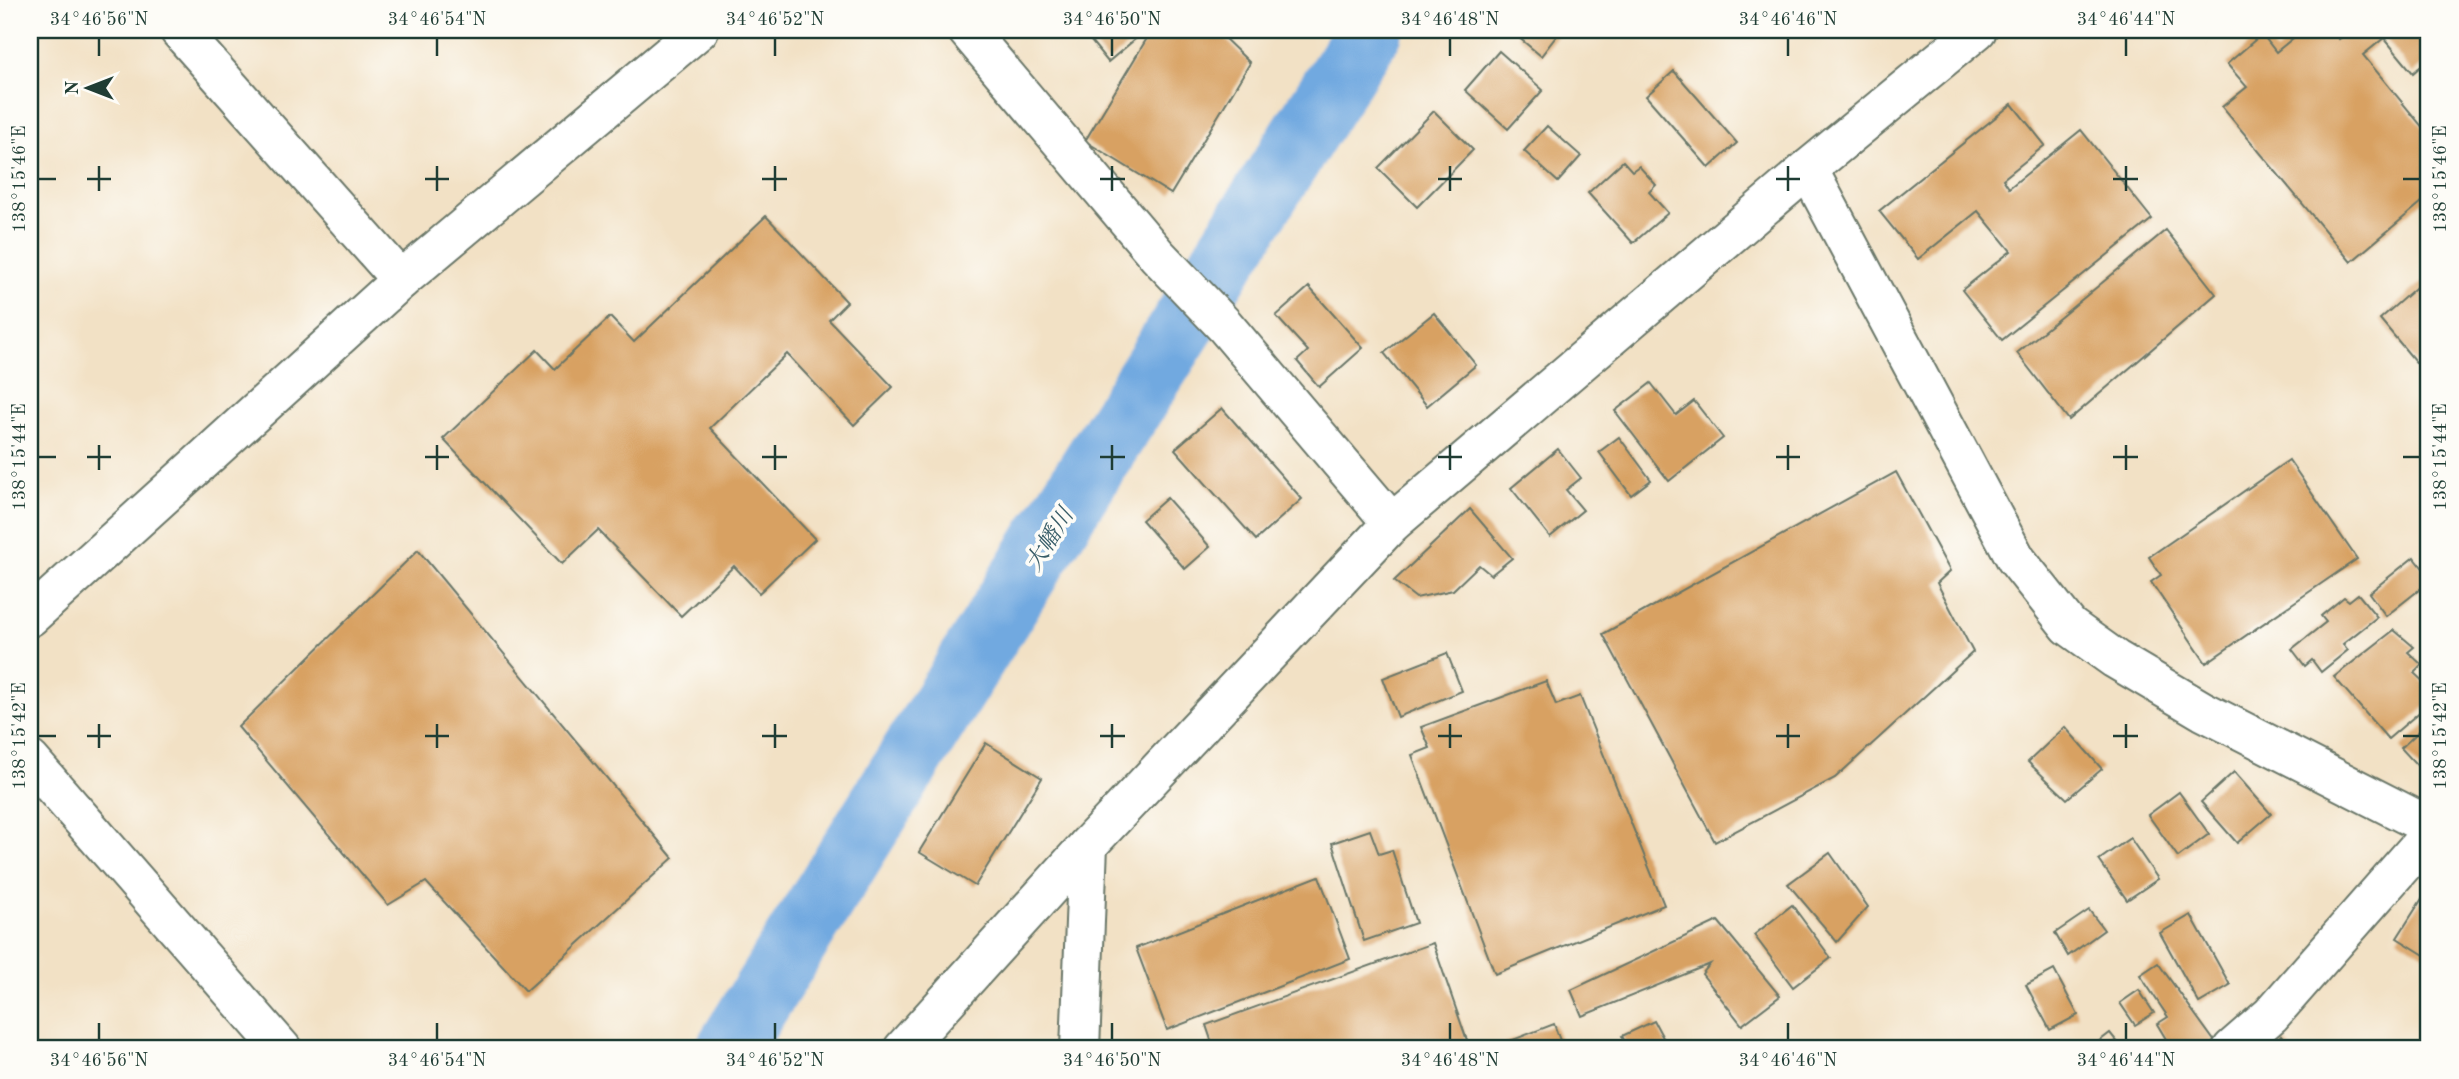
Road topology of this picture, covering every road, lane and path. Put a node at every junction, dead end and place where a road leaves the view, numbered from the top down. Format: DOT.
graph roads {
  1 [pos="180,30"];
  2 [pos="699,30"];
  3 [pos="967,30"];
  4 [pos="1977,30"];
  5 [pos="1808,169"];
  6 [pos="401,280"];
  7 [pos="1392,523"];
  8 [pos="30,617"];
  9 [pos="30,760"];
  10 [pos="2429,826"];
  11 [pos="2429,835"];
  12 [pos="1088,845"];
  13 [pos="266,1044"];
  14 [pos="904,1049"];
  15 [pos="1080,1049"];
  16 [pos="2232,1049"];
  1 -- 6 [label="street"];
  2 -- 6 [label="street"];
  3 -- 7 [label="street"];
  4 -- 5 [label="street"];
  5 -- 7 [label="street"];
  5 -- 10 [label="street"];
  6 -- 8 [label="street"];
  7 -- 12 [label="street"];
  9 -- 13 [label="street"];
  11 -- 16 [label="street"];
  12 -- 14 [label="street"];
  12 -- 15 [label="street"];
}
